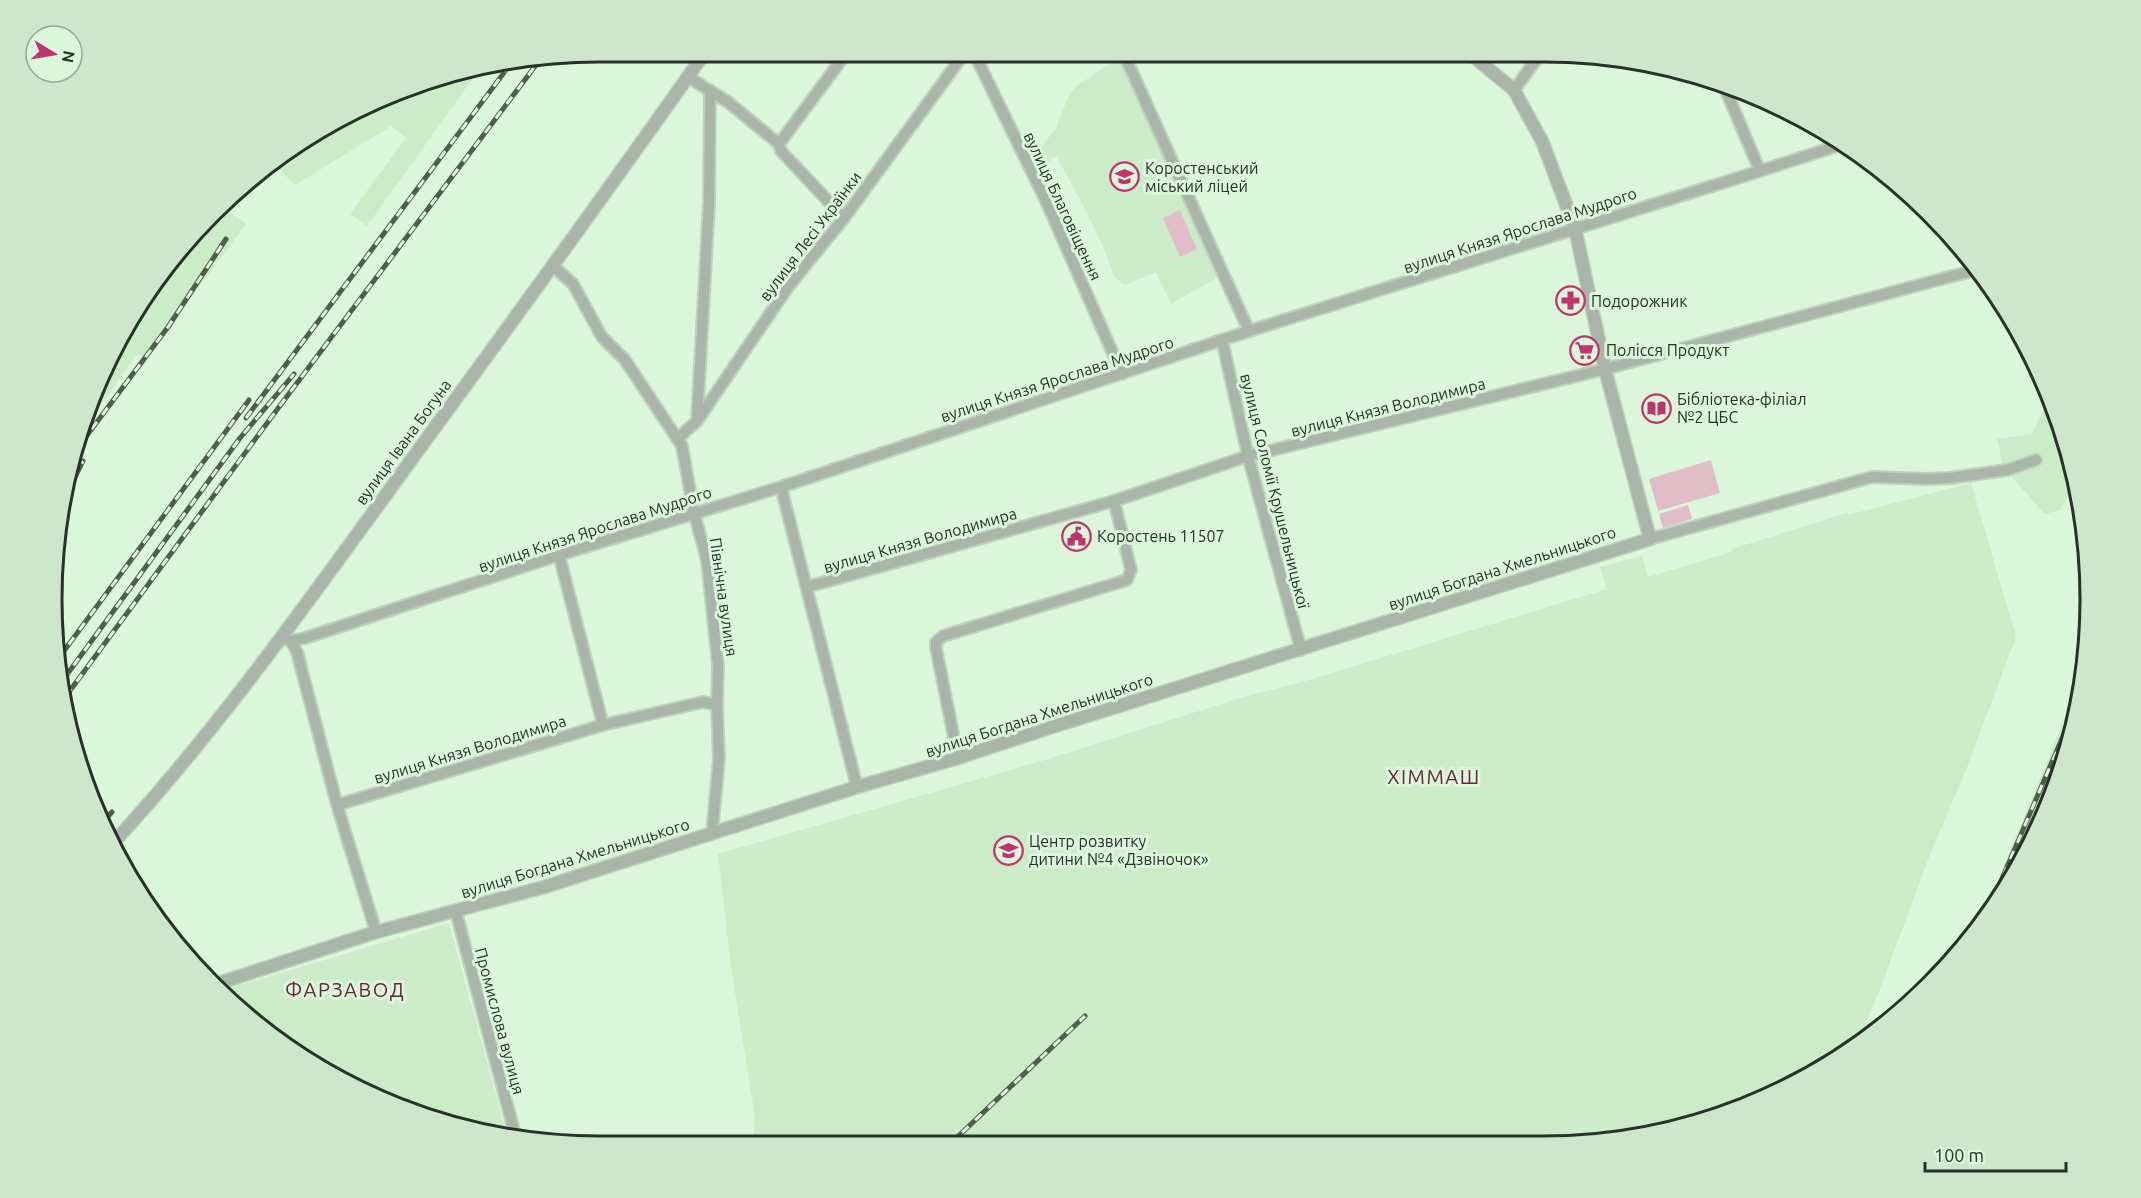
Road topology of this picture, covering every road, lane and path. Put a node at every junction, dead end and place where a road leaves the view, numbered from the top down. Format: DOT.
graph roads {
  1 [pos="698,62"];
  2 [pos="840,62"];
  3 [pos="958,62"];
  4 [pos="978,62"];
  5 [pos="1128,62"];
  6 [pos="1480,62"];
  7 [pos="1535,62"];
  8 [pos="688,77"];
  9 [pos="710,90"];
  10 [pos="1514,90"];
  11 [pos="1728,95"];
  12 [pos="778,144"];
  13 [pos="1833,147"];
  14 [pos="1760,171"];
  15 [pos="844,218"];
  16 [pos="1575,228"];
  17 [pos="553,266"];
  18 [pos="1968,272"];
  19 [pos="1249,331"];
  20 [pos="1222,340"];
  21 [pos="1605,369"];
  22 [pos="1122,374"];
  23 [pos="697,421"];
  24 [pos="677,439"];
  25 [pos="1248,456"];
  26 [pos="2036,460"];
  27 [pos="781,487"];
  28 [pos="1114,501"];
  29 [pos="694,513"];
  30 [pos="1650,539"];
  31 [pos="559,555"];
  32 [pos="807,587"];
  33 [pos="287,639"];
  34 [pos="1301,650"];
  35 [pos="717,705"];
  36 [pos="603,725"];
  37 [pos="958,758"];
  38 [pos="857,787"];
  39 [pos="337,805"];
  40 [pos="712,833"];
  41 [pos="118,838"];
  42 [pos="456,912"];
  43 [pos="376,932"];
  44 [pos="222,982"];
  45 [pos="514,1129"];
  1 -- 8 [label="street, вулиця Івана Богуна"];
  2 -- 12 [label="street"];
  3 -- 15 [label="street, вулиця Лесі Українки"];
  4 -- 22 [label="street, вулиця Благовіщення"];
  5 -- 19 [label="street"];
  6 -- 10 [label="street"];
  7 -- 10 [label="street"];
  8 -- 9 [label="street"];
  8 -- 17 [label="street, вулиця Івана Богуна"];
  9 -- 12 [label="street"];
  9 -- 23 [label="street"];
  10 -- 16 [label="street"];
  11 -- 14 [label="street"];
  12 -- 15 [label="street"];
  13 -- 14 [label="street, вулиця Князя Ярослава Мудрого"];
  14 -- 16 [label="street, вулиця Князя Ярослава Мудрого"];
  15 -- 23 [label="street, вулиця Лесі Українки"];
  16 -- 19 [label="street, вулиця Князя Ярослава Мудрого"];
  16 -- 21 [label="street"];
  17 -- 24 [label="street, Північна вулиця"];
  17 -- 33 [label="street, вулиця Івана Богуна"];
  18 -- 21 [label="street, вулиця Князя Володимира"];
  19 -- 20 [label="street, вулиця Князя Ярослава Мудрого"];
  20 -- 22 [label="street, вулиця Князя Ярослава Мудрого"];
  20 -- 25 [label="street, вулиця Соломії Крушельницької"];
  21 -- 25 [label="street, вулиця Князя Володимира"];
  21 -- 30 [label="street"];
  22 -- 27 [label="street, вулиця Князя Ярослава Мудрого"];
  23 -- 24 [label="street, вулиця Лесі Українки"];
  24 -- 29 [label="street, Північна вулиця"];
  25 -- 28 [label="street, вулиця Князя Володимира"];
  25 -- 34 [label="street, вулиця Соломії Крушельницької"];
  26 -- 30 [label="street, вулиця Богдана Хмельницького"];
  27 -- 29 [label="street, вулиця Князя Ярослава Мудрого"];
  27 -- 32 [label="street"];
  28 -- 32 [label="street, вулиця Князя Володимира"];
  28 -- 37 [label="street"];
  29 -- 31 [label="street, вулиця Князя Ярослава Мудрого"];
  29 -- 35 [label="street, Північна вулиця"];
  30 -- 34 [label="street, вулиця Богдана Хмельницького"];
  31 -- 33 [label="street, вулиця Князя Ярослава Мудрого"];
  31 -- 36 [label="street"];
  32 -- 38 [label="street"];
  33 -- 39 [label="street"];
  33 -- 41 [label="street, вулиця Івана Богуна"];
  34 -- 37 [label="street, вулиця Богдана Хмельницького"];
  35 -- 36 [label="street, вулиця Князя Володимира"];
  35 -- 40 [label="street, Північна вулиця"];
  36 -- 39 [label="street, вулиця Князя Володимира"];
  37 -- 38 [label="street, вулиця Богдана Хмельницького"];
  38 -- 40 [label="street, вулиця Богдана Хмельницького"];
  39 -- 43 [label="street"];
  40 -- 42 [label="street, вулиця Богдана Хмельницького"];
  42 -- 43 [label="street, вулиця Богдана Хмельницького"];
  42 -- 45 [label="street, Промислова вулиця"];
  43 -- 44 [label="street, вулиця Богдана Хмельницького"];
}
